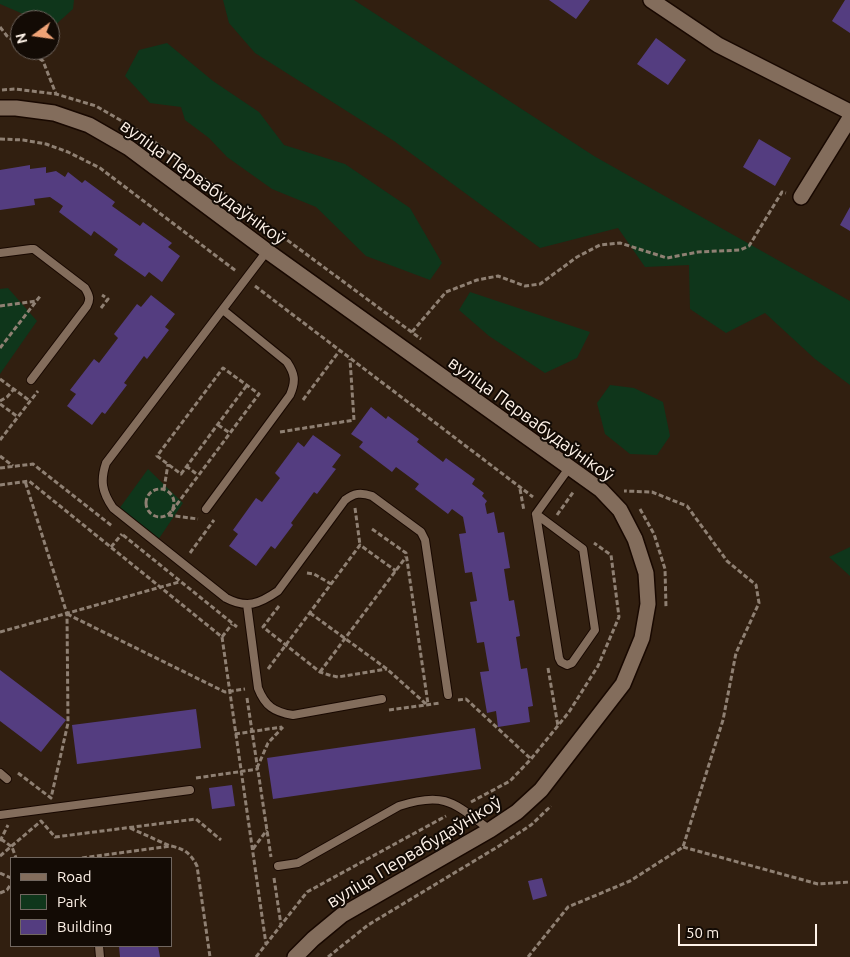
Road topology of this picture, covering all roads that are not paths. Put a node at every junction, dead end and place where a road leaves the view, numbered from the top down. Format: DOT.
graph roads {
  1 [pos="651,0"];
  2 [pos="0,108"];
  3 [pos="850,112"];
  4 [pos="850,118"];
  5 [pos="801,197"];
  6 [pos="267,251"];
  7 [pos="0,253"];
  8 [pos="223,310"];
  9 [pos="31,380"];
  10 [pos="569,468"];
  11 [pos="206,509"];
  12 [pos="536,514"];
  13 [pos="247,604"];
  14 [pos="448,698"];
  15 [pos="382,699"];
  16 [pos="0,774"];
  17 [pos="7,779"];
  18 [pos="190,790"];
  19 [pos="0,815"];
  20 [pos="490,830"];
  21 [pos="278,866"];
  22 [pos="295,957"];
  1 -- 3 [label="street"];
  2 -- 6 [label="street, вуліца Первабудаўнікоў"];
  4 -- 5 [label="street"];
  6 -- 8 [label="lane"];
  6 -- 10 [label="street, вуліца Первабудаўнікоў"];
  7 -- 9 [label="lane"];
  8 -- 11 [label="lane"];
  8 -- 13 [label="lane"];
  10 -- 12 [label="lane"];
  10 -- 20 [label="street, вуліца Первабудаўнікоў"];
  12 -- 12 [label="lane"];
  13 -- 14 [label="lane"];
  13 -- 15 [label="lane"];
  16 -- 17 [label="lane"];
  18 -- 19 [label="lane"];
  20 -- 21 [label="lane"];
  20 -- 22 [label="street, вуліца Первабудаўнікоў"];
}
